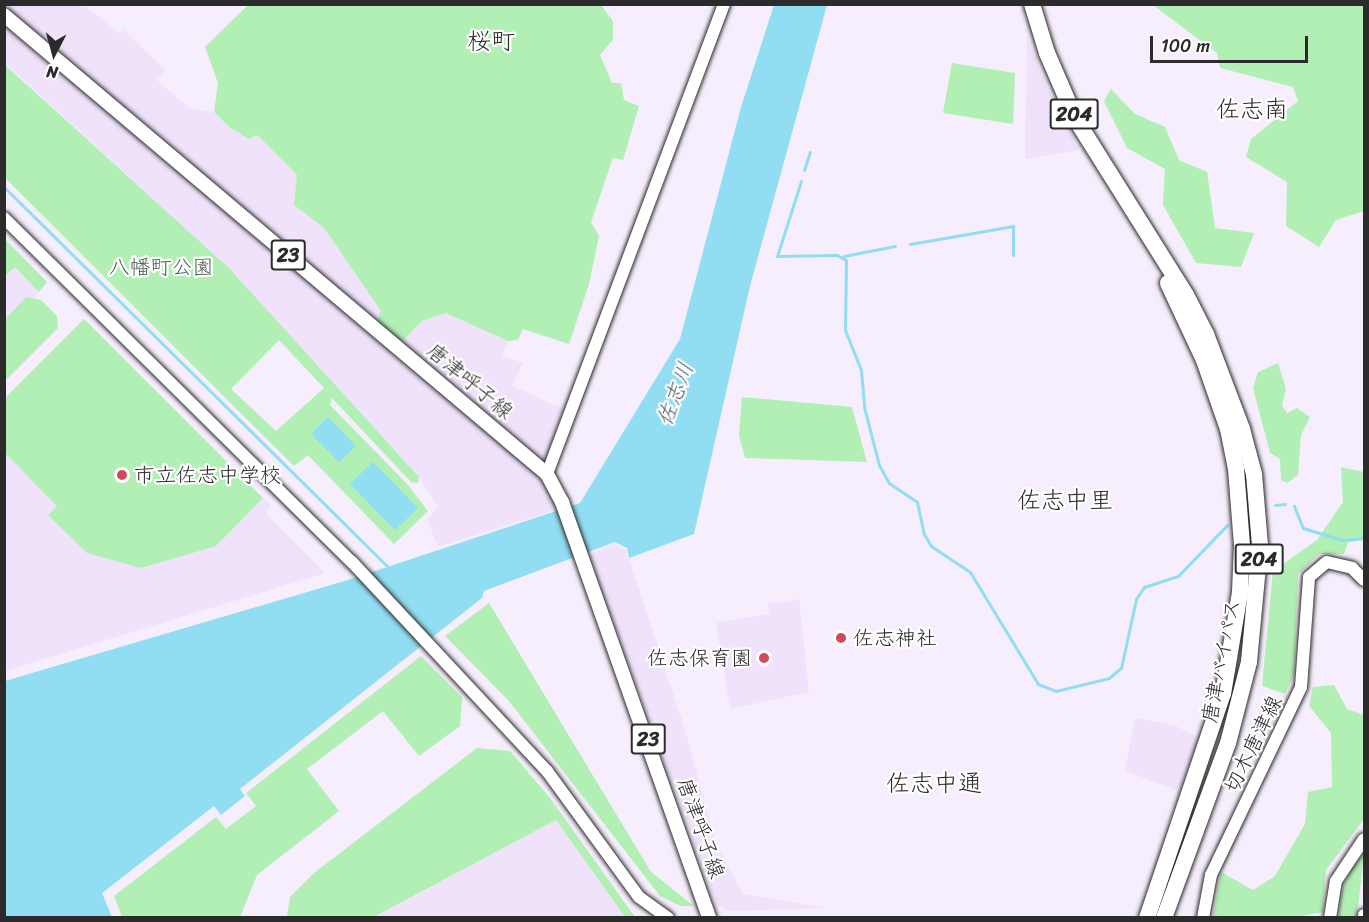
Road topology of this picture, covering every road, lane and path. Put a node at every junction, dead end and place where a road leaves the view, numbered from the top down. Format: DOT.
graph roads {
  1 [pos="724,4"];
  2 [pos="1032,4"];
  3 [pos="4,15"];
  4 [pos="1133,216"];
  5 [pos="4,218"];
  6 [pos="548,474"];
  7 [pos="1365,580"];
  8 [pos="1365,839"];
  9 [pos="668,918"];
  10 [pos="709,918"];
  11 [pos="1147,918"];
  12 [pos="1164,918"];
  13 [pos="1203,918"];
  14 [pos="1330,918"];
  1 -- 6 [label="street"];
  2 -- 4 [label="highway, 唐津バイパス / 204"];
  3 -- 6 [label="main road, 唐津呼子線 / 23"];
  4 -- 11 [label="highway, 唐津バイパス / 204"];
  4 -- 12 [label="highway, 唐津バイパス / 204"];
  5 -- 9 [label="street"];
  6 -- 10 [label="main road, 唐津呼子線 / 23"];
  7 -- 13 [label="street, 切木唐津線"];
  8 -- 14 [label="street"];
}
